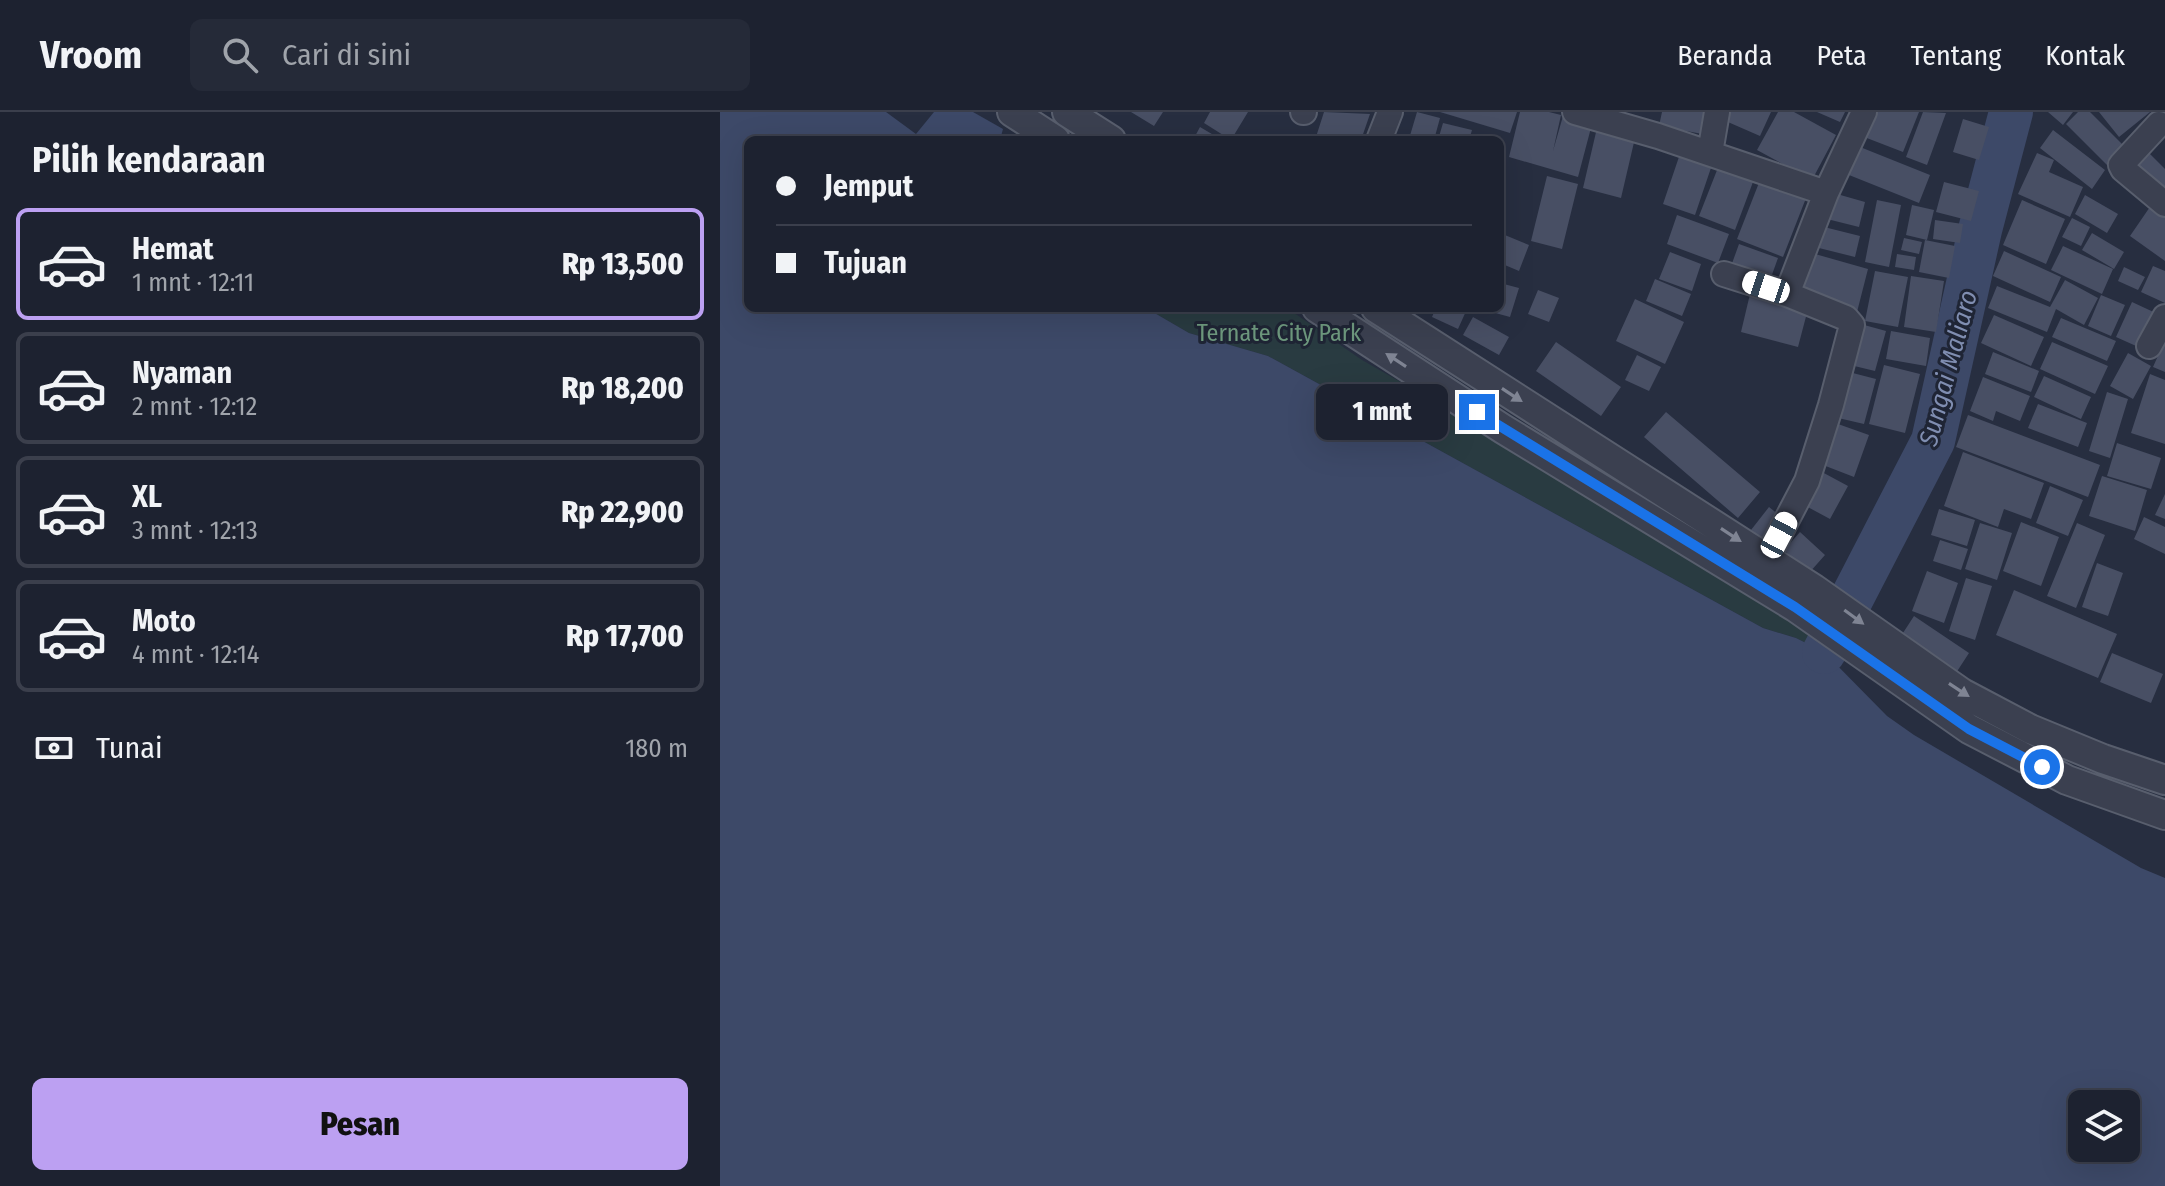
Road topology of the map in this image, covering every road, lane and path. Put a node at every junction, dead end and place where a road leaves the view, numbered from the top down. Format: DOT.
graph roads {
  1 [pos="1067,112"];
  2 [pos="1390,112"];
  3 [pos="1575,112"];
  4 [pos="1717,112"];
  5 [pos="1864,112"];
  6 [pos="1016,114"];
  7 [pos="2159,124"];
  8 [pos="1049,136"];
  9 [pos="1105,136"];
  10 [pos="1381,136"];
  11 [pos="1710,153"];
  12 [pos="1826,193"];
  13 [pos="2165,204"];
  14 [pos="1724,274"];
  15 [pos="1787,294"];
  16 [pos="1323,312"];
  17 [pos="1382,312"];
  18 [pos="2165,317"];
  19 [pos="2149,346"];
  20 [pos="1760,570"];
  21 [pos="1890,658"];
  22 [pos="2074,747"];
  23 [pos="2067,780"];
  24 [pos="2165,780"];
  25 [pos="2165,815"];
  1 -- 9 [label="street"];
  2 -- 10 [label="street"];
  3 -- 11 [label="street"];
  4 -- 11 [label="street"];
  5 -- 12 [label="street"];
  6 -- 8 [label="street"];
  7 -- 13 [label="street"];
  11 -- 12 [label="street"];
  12 -- 15 [label="street"];
  14 -- 15 [label="street"];
  15 -- 20 [label="street"];
  20 -- 16 [label="street, one-way"];
  17 -- 20 [label="street, one-way"];
  18 -- 19 [label="street"];
  20 -- 21 [label="street"];
  21 -- 22 [label="street, one-way"];
  21 -- 23 [label="street"];
  22 -- 23 [label="street"];
  22 -- 24 [label="street"];
  23 -- 25 [label="street"];
}
